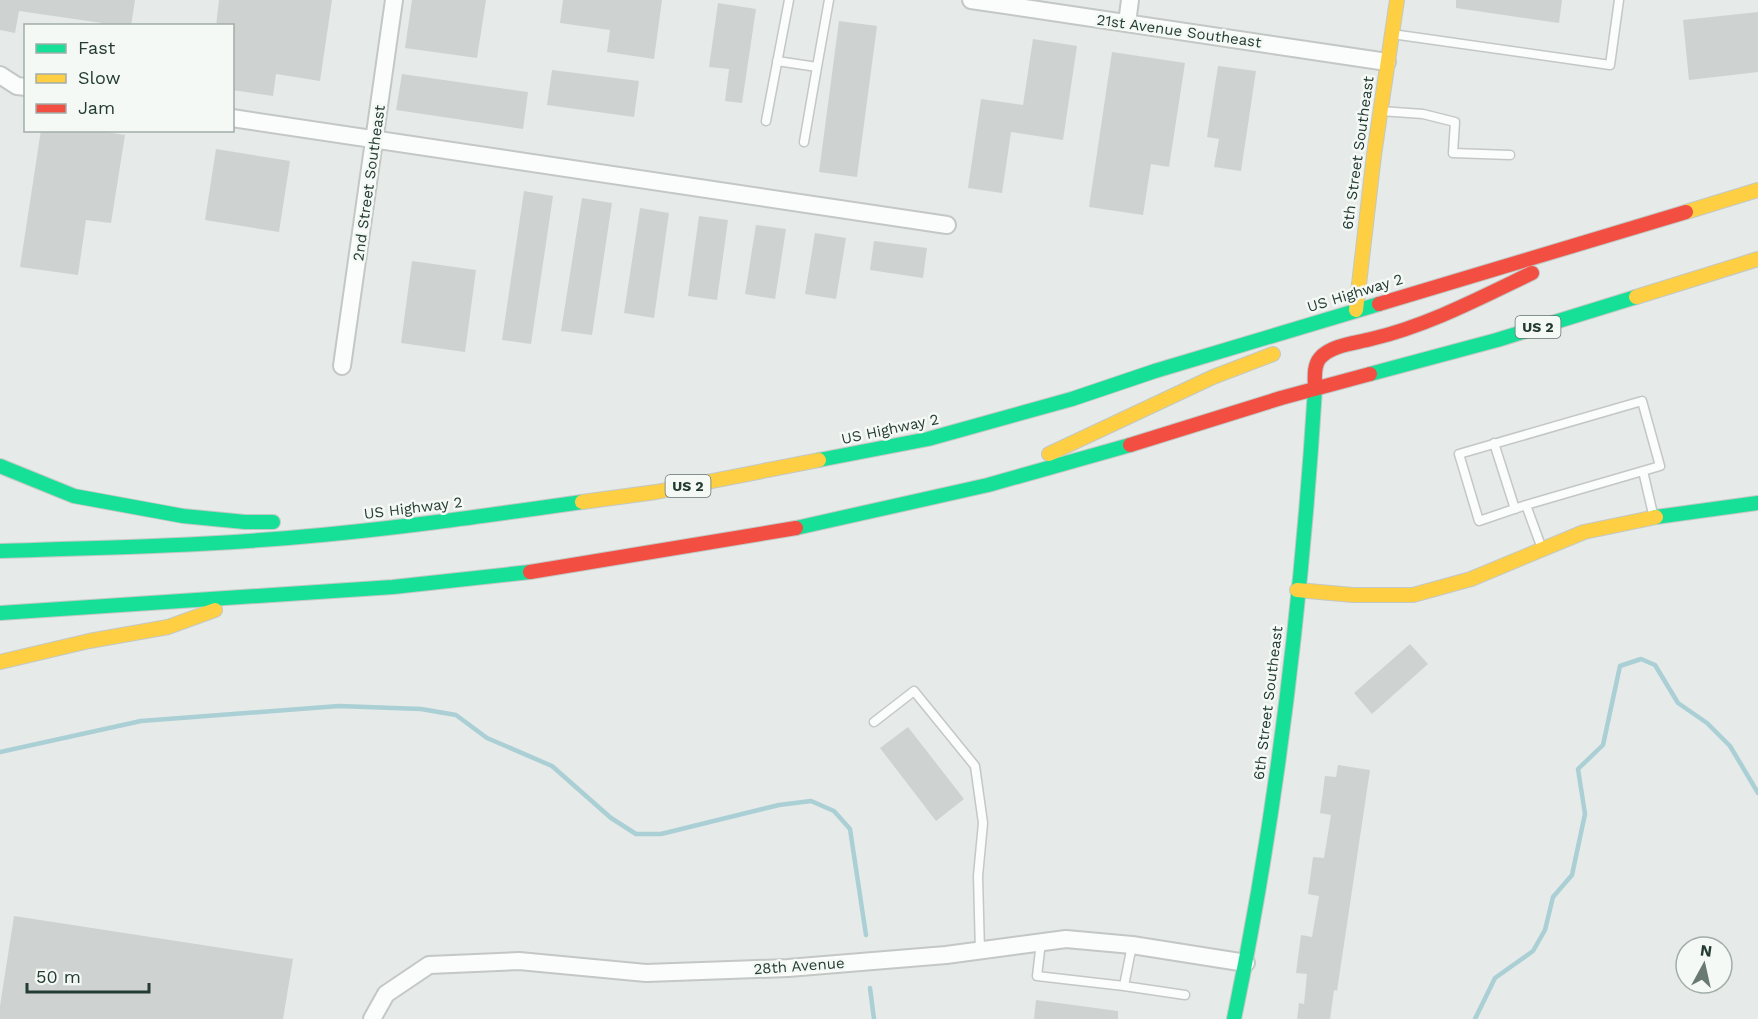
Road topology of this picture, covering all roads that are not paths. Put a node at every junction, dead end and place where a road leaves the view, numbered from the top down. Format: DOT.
graph roads {
  1 [pos="394,0"];
  2 [pos="789,0"];
  3 [pos="829,0"];
  4 [pos="976,0"];
  5 [pos="1130,0"];
  6 [pos="1397,0"];
  7 [pos="1619,0"];
  8 [pos="1127,23"];
  9 [pos="1392,34"];
  10 [pos="777,61"];
  11 [pos="1387,62"];
  12 [pos="817,67"];
  13 [pos="0,75"];
  14 [pos="24,87"];
  15 [pos="1380,111"];
  16 [pos="234,118"];
  17 [pos="766,121"];
  18 [pos="376,139"];
  19 [pos="804,142"];
  20 [pos="1510,155"];
  21 [pos="1758,190"];
  22 [pos="1665,218"];
  23 [pos="947,225"];
  24 [pos="1758,260"];
  25 [pos="1356,310"];
  26 [pos="1320,339"];
  27 [pos="1281,352"];
  28 [pos="342,366"];
  29 [pos="1315,389"];
  30 [pos="1494,443"];
  31 [pos="0,466"];
  32 [pos="1643,471"];
  33 [pos="988,484"];
  34 [pos="1758,503"];
  35 [pos="1526,505"];
  36 [pos="1515,509"];
  37 [pos="1653,517"];
  38 [pos="292,522"];
  39 [pos="316,522"];
  40 [pos="435,524"];
  41 [pos="1542,550"];
  42 [pos="0,551"];
  43 [pos="1297,590"];
  44 [pos="249,598"];
  45 [pos="0,613"];
  46 [pos="0,662"];
  47 [pos="874,722"];
  48 [pos="1041,942"];
  49 [pos="1131,945"];
  50 [pos="980,951"];
  51 [pos="1246,963"];
  52 [pos="1124,986"];
  53 [pos="1185,995"];
  54 [pos="372,1019"];
  55 [pos="1233,1019"];
  1 -- 18 [label="street, 2nd Street Southeast"];
  2 -- 10 [label="lane"];
  3 -- 12 [label="lane"];
  4 -- 8 [label="street, 21st Avenue Southeast"];
  5 -- 8 [label="street"];
  6 -- 9 [label="main road, 6th Street Southeast"];
  7 -- 9 [label="lane"];
  8 -- 11 [label="street, 21st Avenue Southeast"];
  9 -- 11 [label="main road, 6th Street Southeast"];
  10 -- 12 [label="lane"];
  10 -- 17 [label="lane"];
  11 -- 15 [label="main road, 6th Street Southeast"];
  12 -- 19 [label="lane"];
  13 -- 14 [label="street"];
  15 -- 20 [label="lane"];
  15 -- 25 [label="main road, 6th Street Southeast"];
  16 -- 18 [label="street"];
  18 -- 23 [label="street"];
  18 -- 28 [label="street, 2nd Street Southeast"];
  21 -- 22 [label="main road, US Highway 2 / US 2"];
  22 -- 25 [label="main road, US Highway 2 / US 2"];
  22 -- 29 [label="main road, 6th Street Southeast"];
  24 -- 29 [label="main road, US 2"];
  25 -- 26 [label="main road"];
  25 -- 40 [label="main road, US Highway 2 / US 2"];
  27 -- 33 [label="main road"];
  29 -- 33 [label="main road, US 2"];
  29 -- 43 [label="main road, 6th Street Southeast"];
  30 -- 32 [label="lane"];
  30 -- 36 [label="lane"];
  30 -- 36 [label="lane"];
  31 -- 38 [label="main road"];
  32 -- 35 [label="lane"];
  32 -- 37 [label="lane"];
  33 -- 44 [label="main road, US 2"];
  34 -- 37 [label="main road"];
  35 -- 36 [label="lane"];
  35 -- 41 [label="lane"];
  37 -- 41 [label="main road"];
  39 -- 40 [label="main road"];
  40 -- 42 [label="main road, US Highway 2 / US 2"];
  41 -- 43 [label="main road"];
  43 -- 51 [label="main road, 6th Street Southeast"];
  44 -- 45 [label="main road, US 2"];
  44 -- 46 [label="main road"];
  47 -- 50 [label="lane"];
  48 -- 49 [label="street, 28th Avenue"];
  48 -- 50 [label="street, 28th Avenue"];
  48 -- 52 [label="lane"];
  49 -- 51 [label="street, 28th Avenue"];
  49 -- 52 [label="lane"];
  50 -- 54 [label="street, 28th Avenue"];
  51 -- 55 [label="main road, 6th Street Southeast"];
  52 -- 53 [label="lane"];
}
